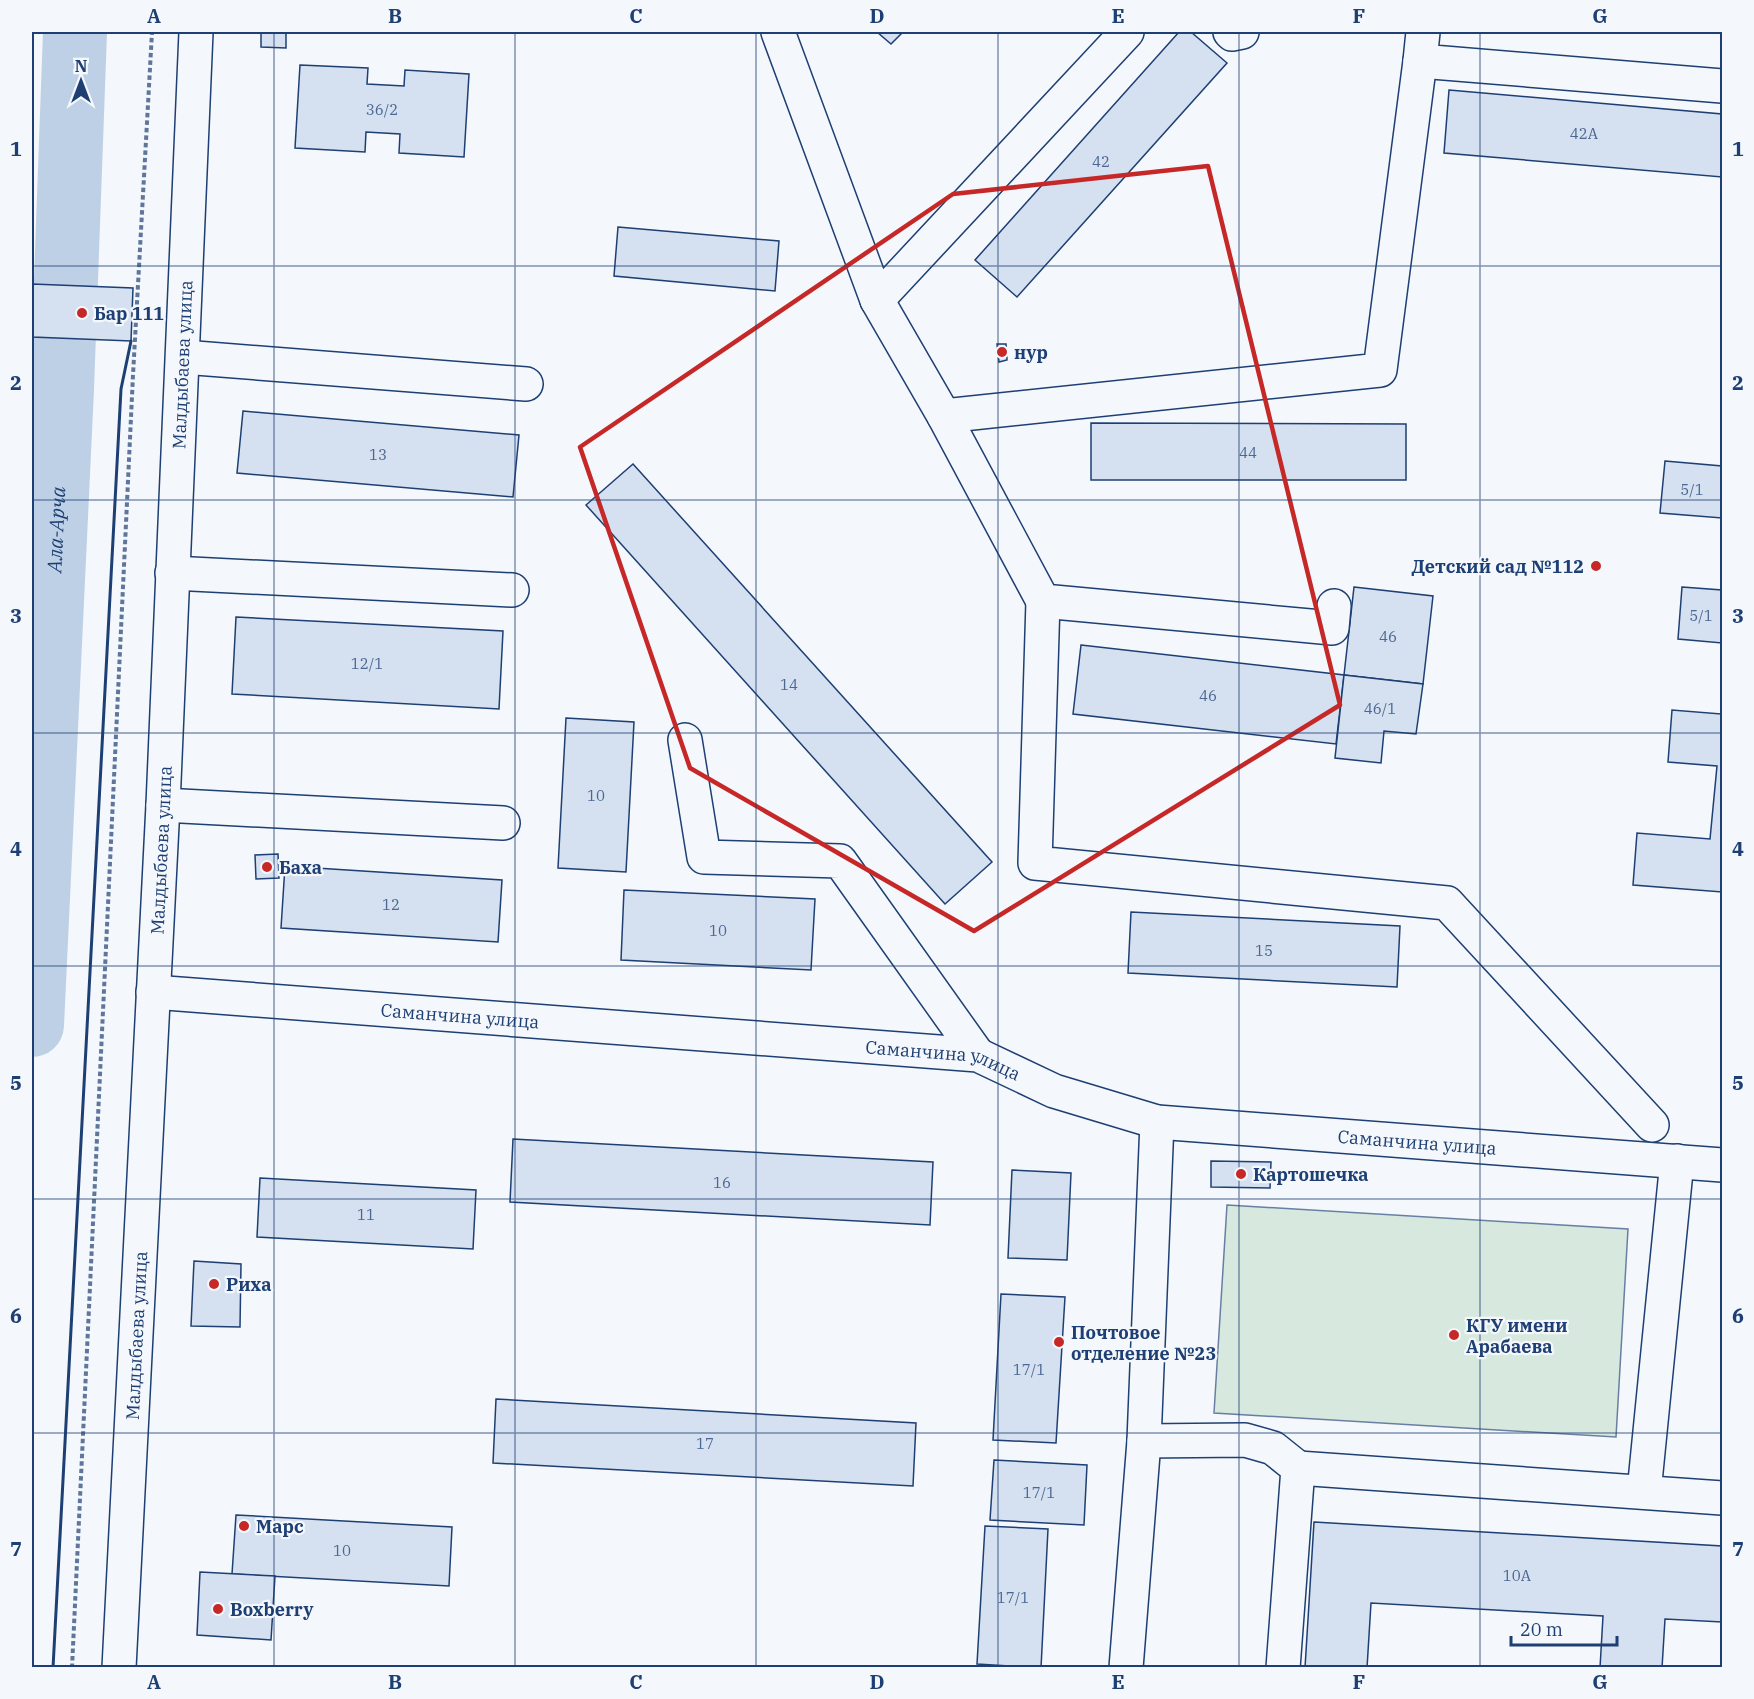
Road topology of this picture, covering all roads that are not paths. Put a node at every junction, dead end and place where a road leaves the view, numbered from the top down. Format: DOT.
graph roads {
  1 [pos="196,32"];
  2 [pos="778,32"];
  3 [pos="1127,32"];
  4 [pos="1230,32"];
  5 [pos="1242,32"];
  6 [pos="1422,46"];
  7 [pos="1722,86"];
  8 [pos="877,300"];
  9 [pos="183,357"];
  10 [pos="526,384"];
  11 [pos="944,416"];
  12 [pos="172,573"];
  13 [pos="512,590"];
  14 [pos="1043,600"];
  15 [pos="1334,606"];
  16 [pos="685,740"];
  17 [pos="163,805"];
  18 [pos="503,823"];
  19 [pos="153,992"];
  20 [pos="978,1055"];
  21 [pos="1156,1122"];
  22 [pos="1652,1125"];
  23 [pos="1677,1161"];
  24 [pos="1722,1165"];
  25 [pos="1144,1440"];
  26 [pos="1298,1468"];
  27 [pos="1644,1492"];
  28 [pos="1722,1498"];
  29 [pos="119,1668"];
  30 [pos="1126,1668"];
  31 [pos="1283,1668"];
  1 -- 9 [label="street, Малдыбаева улица"];
  2 -- 8 [label="street"];
  3 -- 8 [label="street"];
  4 -- 5 [label="street"];
  6 -- 7 [label="street"];
  6 -- 11 [label="street"];
  8 -- 11 [label="street"];
  9 -- 10 [label="street"];
  9 -- 12 [label="street, Малдыбаева улица"];
  11 -- 14 [label="street"];
  12 -- 13 [label="street"];
  12 -- 17 [label="street, Малдыбаева улица"];
  14 -- 15 [label="street"];
  14 -- 22 [label="street"];
  16 -- 20 [label="street"];
  17 -- 18 [label="street"];
  17 -- 19 [label="street, Малдыбаева улица"];
  19 -- 20 [label="street, Саманчина улица"];
  19 -- 29 [label="street, Малдыбаева улица"];
  20 -- 21 [label="street, Саманчина улица"];
  21 -- 23 [label="street, Саманчина улица"];
  21 -- 25 [label="street"];
  23 -- 24 [label="street, Саманчина улица"];
  23 -- 27 [label="street"];
  25 -- 26 [label="street"];
  25 -- 30 [label="street"];
  26 -- 27 [label="street"];
  26 -- 31 [label="street"];
  27 -- 28 [label="street"];
}
